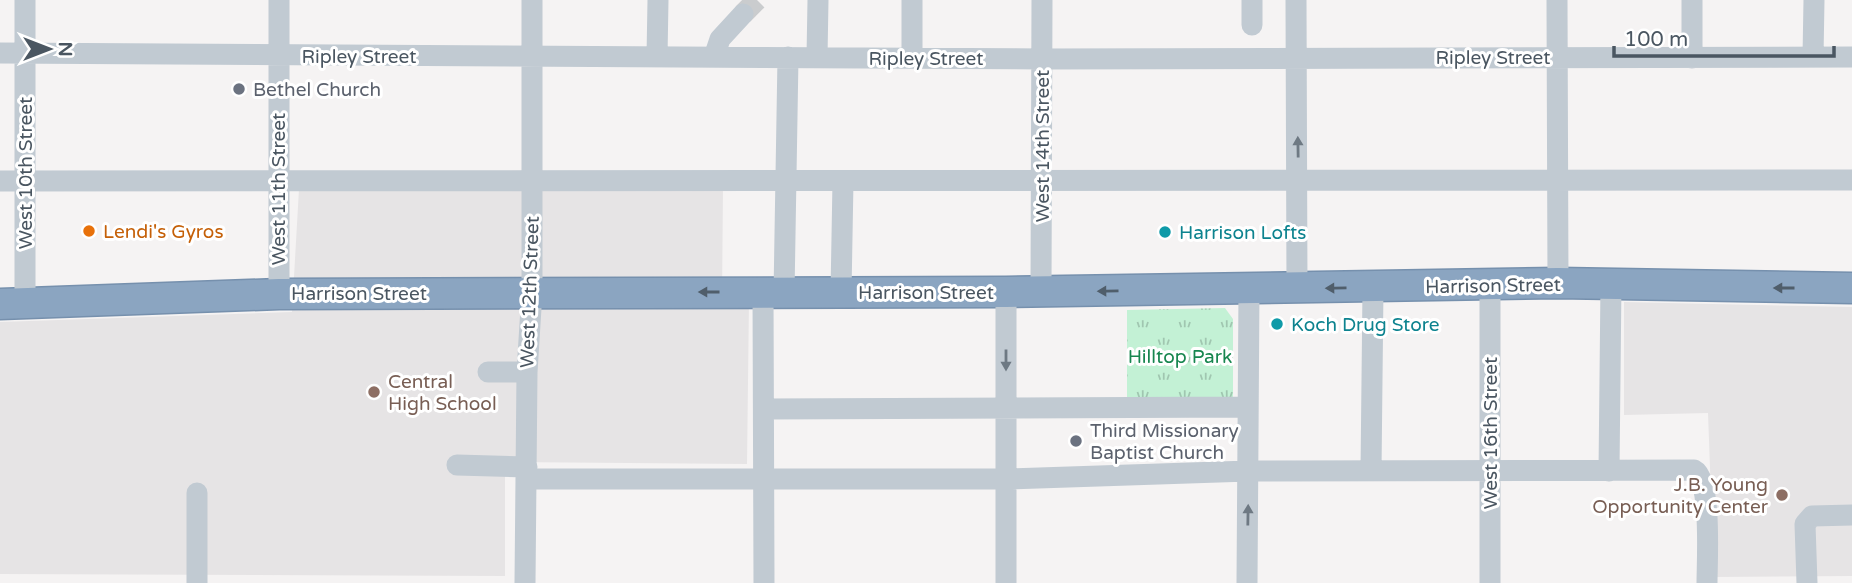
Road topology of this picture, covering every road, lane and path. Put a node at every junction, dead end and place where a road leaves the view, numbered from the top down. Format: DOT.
graph roads {
  1 [pos="25,0"];
  2 [pos="279,0"];
  3 [pos="532,0"];
  4 [pos="658,0"];
  5 [pos="818,0"];
  6 [pos="912,0"];
  7 [pos="1042,0"];
  8 [pos="1251,0"];
  9 [pos="1296,0"];
  10 [pos="1557,0"];
  11 [pos="1692,0"];
  12 [pos="1814,0"];
  13 [pos="743,14"];
  14 [pos="1251,25"];
  15 [pos="0,54"];
  16 [pos="25,54"];
  17 [pos="278,55"];
  18 [pos="532,57"];
  19 [pos="657,57"];
  20 [pos="714,57"];
  21 [pos="788,57"];
  22 [pos="817,57"];
  23 [pos="1557,57"];
  24 [pos="1813,57"];
  25 [pos="1852,57"];
  26 [pos="912,58"];
  27 [pos="1296,58"];
  28 [pos="1692,58"];
  29 [pos="1042,59"];
  30 [pos="1298,178"];
  31 [pos="1558,178"];
  32 [pos="532,180"];
  33 [pos="1042,180"];
  34 [pos="1852,180"];
  35 [pos="0,181"];
  36 [pos="24,181"];
  37 [pos="787,181"];
  38 [pos="843,181"];
  39 [pos="278,182"];
  40 [pos="1611,283"];
  41 [pos="1490,284"];
  42 [pos="1558,284"];
  43 [pos="1297,288"];
  44 [pos="1373,288"];
  45 [pos="1852,288"];
  46 [pos="1249,289"];
  47 [pos="1041,291"];
  48 [pos="532,292"];
  49 [pos="1006,292"];
  50 [pos="774,293"];
  51 [pos="841,293"];
  52 [pos="279,294"];
  53 [pos="12,304"];
  54 [pos="488,372"];
  55 [pos="527,372"];
  56 [pos="1248,407"];
  57 [pos="1006,408"];
  58 [pos="764,409"];
  59 [pos="457,465"];
  60 [pos="1249,471"];
  61 [pos="1371,471"];
  62 [pos="1491,471"];
  63 [pos="1609,471"];
  64 [pos="527,473"];
  65 [pos="764,479"];
  66 [pos="1006,479"];
  67 [pos="197,493"];
  68 [pos="1852,515"];
  69 [pos="197,583"];
  70 [pos="525,583"];
  71 [pos="764,583"];
  72 [pos="1006,583"];
  73 [pos="1247,583"];
  74 [pos="1490,583"];
  75 [pos="1707,583"];
  76 [pos="1807,583"];
  1 -- 16 [label="street, West 10th Street"];
  2 -- 17 [label="street, West 11th Street"];
  3 -- 18 [label="street, West 12th Street"];
  4 -- 19 [label="street"];
  5 -- 22 [label="street"];
  6 -- 26 [label="street"];
  7 -- 29 [label="street, West 14th Street"];
  8 -- 14 [label="street"];
  9 -- 27 [label="street"];
  10 -- 23 [label="street"];
  11 -- 28 [label="street"];
  12 -- 24 [label="street"];
  13 -- 20 [label="street"];
  15 -- 16 [label="street, Ripley Street"];
  16 -- 17 [label="street, Ripley Street"];
  16 -- 36 [label="street, West 10th Street"];
  17 -- 18 [label="street, Ripley Street"];
  17 -- 39 [label="street, West 11th Street"];
  18 -- 19 [label="street, Ripley Street"];
  18 -- 32 [label="street, West 12th Street"];
  19 -- 20 [label="street, Ripley Street"];
  20 -- 21 [label="street, Ripley Street"];
  21 -- 22 [label="street, Ripley Street"];
  21 -- 37 [label="street"];
  22 -- 26 [label="street, Ripley Street"];
  23 -- 27 [label="street, Ripley Street"];
  23 -- 28 [label="street, Ripley Street"];
  23 -- 31 [label="street"];
  24 -- 25 [label="street, Ripley Street"];
  24 -- 28 [label="street, Ripley Street"];
  26 -- 29 [label="street, Ripley Street"];
  27 -- 29 [label="street, Ripley Street"];
  30 -- 27 [label="street, one-way"];
  29 -- 33 [label="street, West 14th Street"];
  30 -- 31 [label="street"];
  30 -- 33 [label="street"];
  30 -- 43 [label="street"];
  31 -- 34 [label="street"];
  31 -- 42 [label="street"];
  32 -- 37 [label="street"];
  32 -- 39 [label="street"];
  32 -- 48 [label="street, West 12th Street"];
  33 -- 38 [label="street"];
  33 -- 47 [label="street, West 14th Street"];
  35 -- 36 [label="street"];
  36 -- 39 [label="street"];
  36 -- 53 [label="street, West 10th Street"];
  37 -- 38 [label="street"];
  37 -- 50 [label="street"];
  38 -- 51 [label="street"];
  39 -- 52 [label="street, West 11th Street"];
  40 -- 42 [label="highway, Harrison Street"];
  45 -- 40 [label="highway, Harrison Street, one-way"];
  40 -- 63 [label="street"];
  41 -- 42 [label="highway, Harrison Street"];
  41 -- 44 [label="highway, Harrison Street"];
  41 -- 62 [label="street, West 16th Street"];
  44 -- 43 [label="highway, Harrison Street, one-way"];
  43 -- 46 [label="highway, Harrison Street"];
  44 -- 61 [label="street"];
  46 -- 47 [label="highway, Harrison Street, one-way"];
  46 -- 56 [label="street"];
  47 -- 49 [label="highway, Harrison Street"];
  50 -- 48 [label="highway, Harrison Street, one-way"];
  48 -- 52 [label="highway, Harrison Street"];
  48 -- 55 [label="street, West 12th Street"];
  49 -- 51 [label="highway, Harrison Street"];
  49 -- 57 [label="street, one-way"];
  50 -- 51 [label="highway, Harrison Street"];
  50 -- 58 [label="street"];
  52 -- 53 [label="highway, Harrison Street"];
  54 -- 55 [label="street"];
  55 -- 64 [label="street, West 12th Street"];
  56 -- 57 [label="street"];
  56 -- 60 [label="street"];
  57 -- 58 [label="street"];
  57 -- 66 [label="street"];
  58 -- 65 [label="street"];
  59 -- 64 [label="street"];
  60 -- 61 [label="street"];
  60 -- 66 [label="street"];
  73 -- 60 [label="street, one-way"];
  61 -- 62 [label="street"];
  62 -- 63 [label="street"];
  62 -- 74 [label="street, West 16th Street"];
  63 -- 75 [label="street"];
  64 -- 65 [label="street"];
  64 -- 70 [label="street, West 12th Street"];
  65 -- 66 [label="street"];
  65 -- 71 [label="street"];
  66 -- 72 [label="street"];
  67 -- 69 [label="street"];
  68 -- 76 [label="street"];
}
